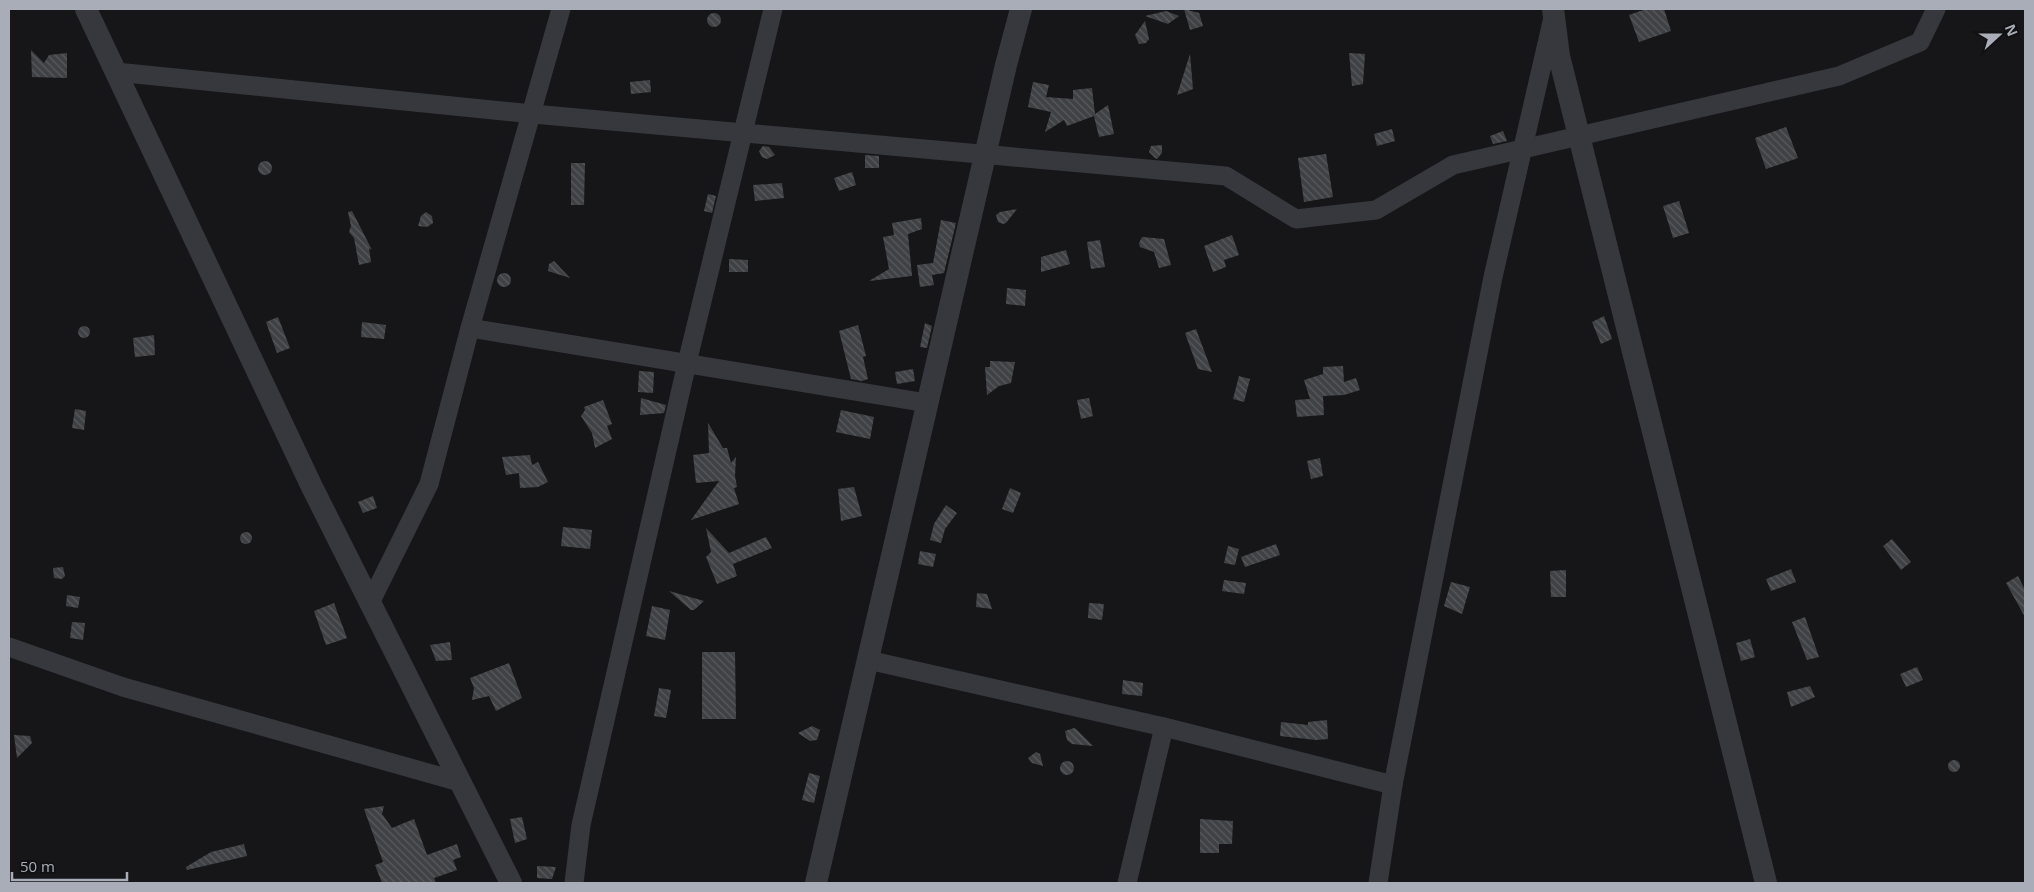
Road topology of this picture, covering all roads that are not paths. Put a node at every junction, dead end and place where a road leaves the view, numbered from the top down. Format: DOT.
graph roads {
  1 [pos="86,9"];
  2 [pos="561,9"];
  3 [pos="773,9"];
  4 [pos="1021,9"];
  5 [pos="1936,9"];
  6 [pos="1553,12"];
  7 [pos="116,72"];
  8 [pos="533,114"];
  9 [pos="743,132"];
  10 [pos="1579,136"];
  11 [pos="1523,149"];
  12 [pos="985,156"];
  13 [pos="470,328"];
  14 [pos="687,363"];
  15 [pos="927,403"];
  16 [pos="370,603"];
  17 [pos="9,647"];
  18 [pos="868,660"];
  19 [pos="1164,727"];
  20 [pos="460,782"];
  21 [pos="1393,785"];
  22 [pos="511,883"];
  23 [pos="574,883"];
  24 [pos="816,883"];
  25 [pos="1126,883"];
  26 [pos="1378,883"];
  27 [pos="1766,883"];
  1 -- 7 [label="street"];
  2 -- 8 [label="street"];
  3 -- 9 [label="street"];
  4 -- 12 [label="street"];
  5 -- 10 [label="street"];
  6 -- 10 [label="street"];
  6 -- 11 [label="street"];
  7 -- 8 [label="street"];
  7 -- 16 [label="street"];
  8 -- 9 [label="street"];
  8 -- 13 [label="street"];
  9 -- 12 [label="street"];
  9 -- 14 [label="street"];
  10 -- 11 [label="street"];
  10 -- 27 [label="street"];
  11 -- 12 [label="street"];
  11 -- 21 [label="street"];
  12 -- 15 [label="street"];
  13 -- 14 [label="street"];
  13 -- 16 [label="street"];
  14 -- 15 [label="street"];
  14 -- 23 [label="street"];
  15 -- 18 [label="street"];
  16 -- 20 [label="street"];
  17 -- 20 [label="street"];
  18 -- 19 [label="street"];
  18 -- 24 [label="street"];
  19 -- 21 [label="street"];
  19 -- 25 [label="street"];
  20 -- 22 [label="street"];
  21 -- 26 [label="street"];
}
